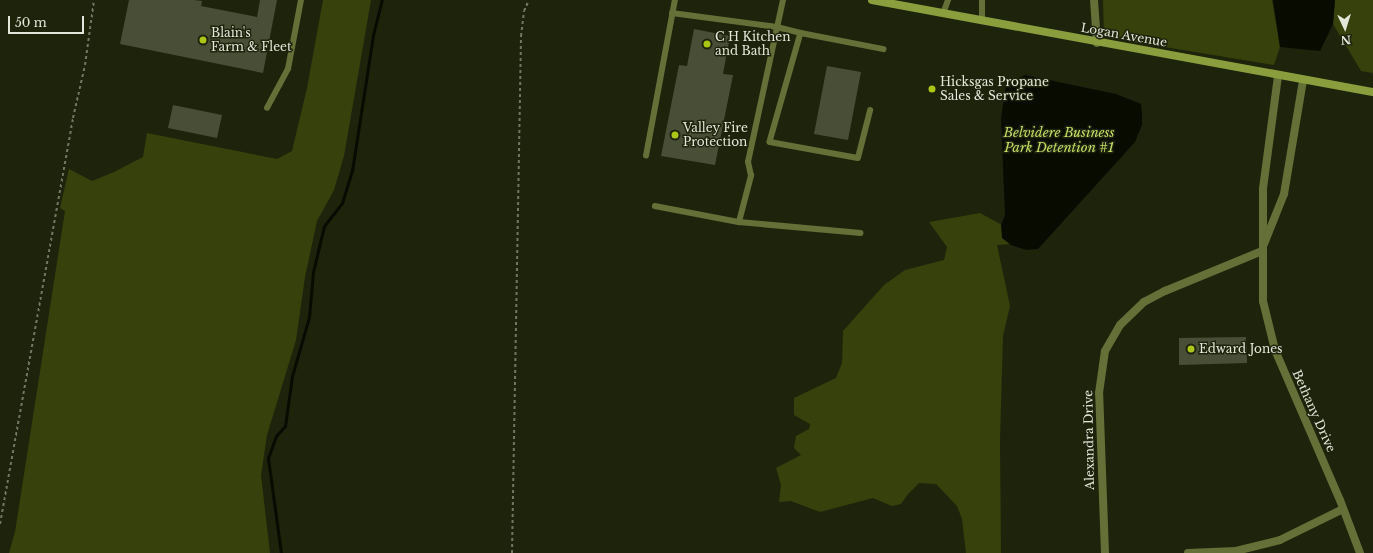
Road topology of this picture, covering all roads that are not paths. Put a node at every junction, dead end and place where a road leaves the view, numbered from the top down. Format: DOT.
graph roads {
  1 [pos="301,0"];
  2 [pos="675,0"];
  3 [pos="783,0"];
  4 [pos="872,0"];
  5 [pos="948,0"];
  6 [pos="982,0"];
  7 [pos="1094,0"];
  8 [pos="672,13"];
  9 [pos="943,14"];
  10 [pos="982,21"];
  11 [pos="777,27"];
  12 [pos="801,33"];
  13 [pos="1097,43"];
  14 [pos="883,49"];
  15 [pos="1278,76"];
  16 [pos="1302,80"];
  17 [pos="1373,92"];
  18 [pos="267,108"];
  19 [pos="870,111"];
  20 [pos="646,156"];
  21 [pos="656,206"];
  22 [pos="739,222"];
  23 [pos="861,233"];
  24 [pos="1262,251"];
  25 [pos="1344,508"];
  26 [pos="1105,553"];
  27 [pos="1188,553"];
  28 [pos="1360,553"];
  1 -- 18 [label="lane"];
  2 -- 8 [label="lane"];
  3 -- 11 [label="lane"];
  4 -- 9 [label="main road, Logan Avenue"];
  5 -- 9 [label="lane"];
  6 -- 10 [label="lane"];
  7 -- 13 [label="street"];
  8 -- 11 [label="lane"];
  8 -- 20 [label="lane"];
  9 -- 10 [label="main road, Logan Avenue"];
  10 -- 13 [label="main road, Logan Avenue"];
  11 -- 12 [label="lane"];
  11 -- 22 [label="lane"];
  12 -- 14 [label="lane"];
  12 -- 19 [label="lane"];
  13 -- 15 [label="main road, Logan Avenue"];
  15 -- 16 [label="main road, Logan Avenue"];
  15 -- 24 [label="street, Bethany Drive"];
  16 -- 17 [label="main road, Logan Avenue"];
  16 -- 24 [label="street, Bethany Drive"];
  21 -- 22 [label="lane"];
  22 -- 23 [label="lane"];
  24 -- 25 [label="street, Bethany Drive"];
  24 -- 26 [label="street, Alexandra Drive"];
  25 -- 27 [label="street"];
  25 -- 28 [label="street, Bethany Drive"];
}
